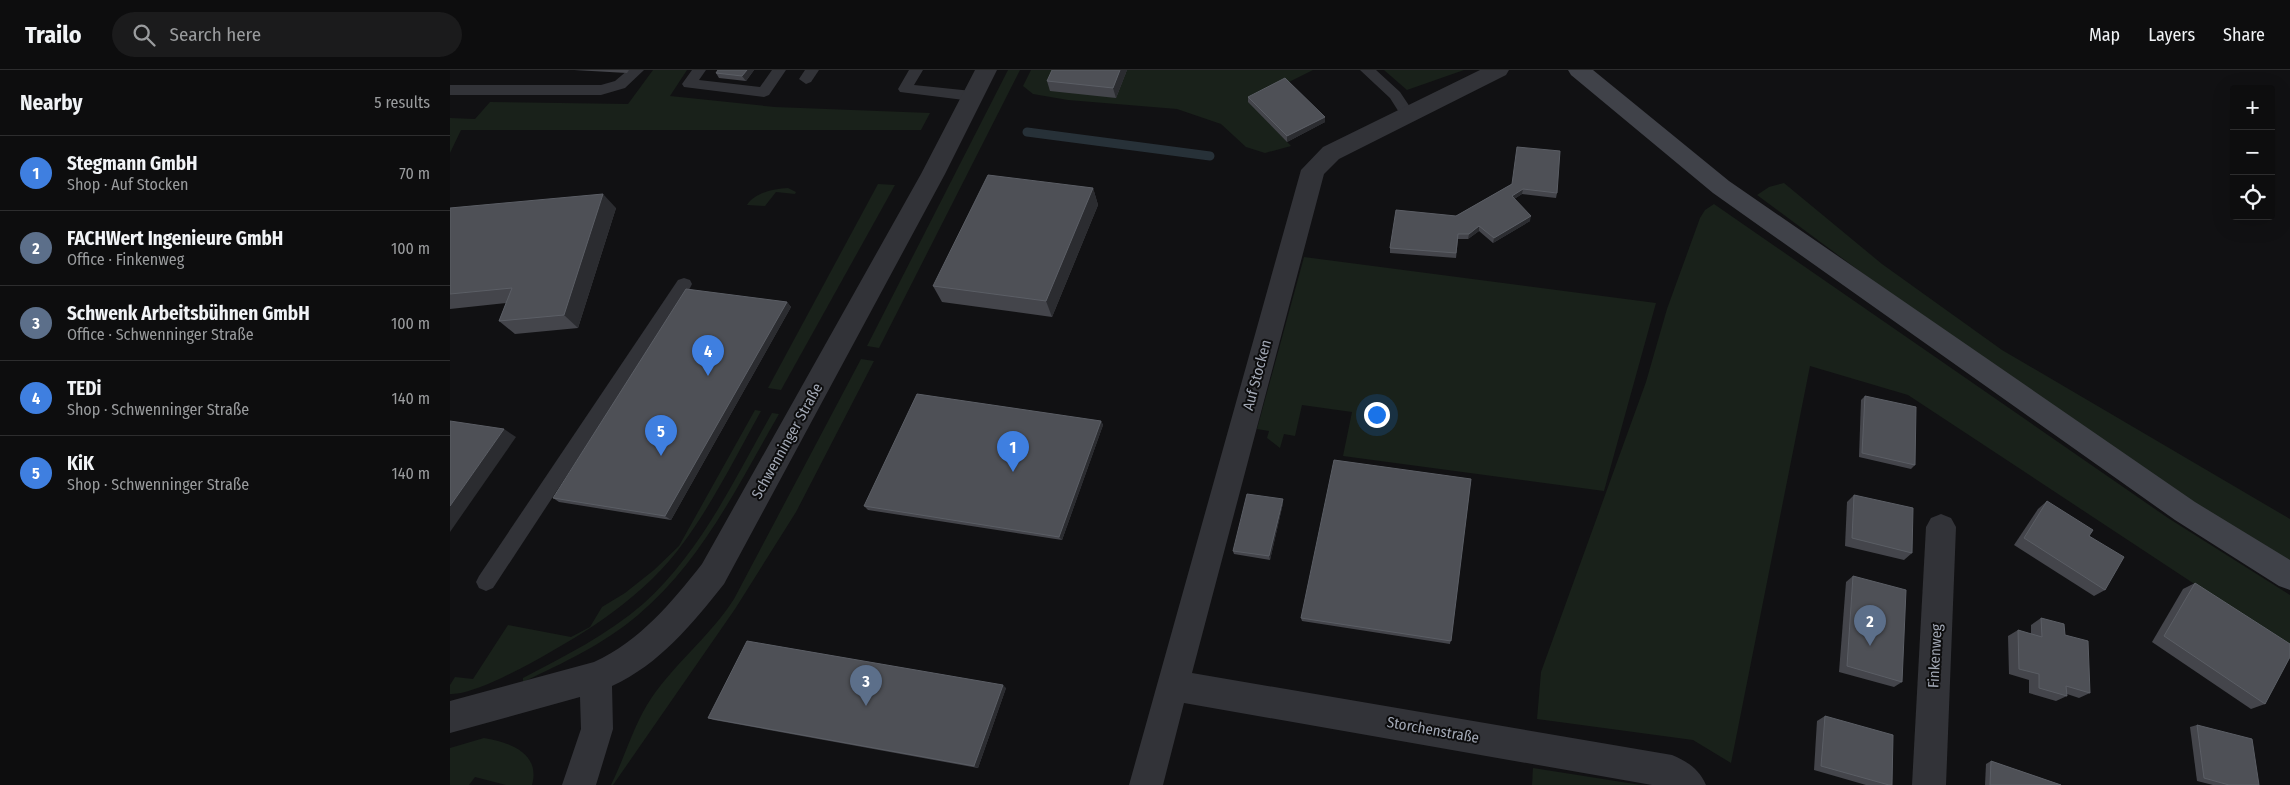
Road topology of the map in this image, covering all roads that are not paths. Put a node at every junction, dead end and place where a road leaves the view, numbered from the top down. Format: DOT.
graph roads {
  1 [pos="637,70"];
  2 [pos="699,70"];
  3 [pos="779,70"];
  4 [pos="916,70"];
  5 [pos="986,70"];
  6 [pos="1367,70"];
  7 [pos="1498,70"];
  8 [pos="1579,70"];
  9 [pos="450,90"];
  10 [pos="972,96"];
  11 [pos="1408,113"];
  12 [pos="684,284"];
  13 [pos="1941,527"];
  14 [pos="2290,576"];
  15 [pos="486,582"];
  16 [pos="596,677"];
  17 [pos="1173,685"];
  18 [pos="450,717"];
  19 [pos="579,785"];
  20 [pos="1146,785"];
  21 [pos="1688,785"];
  22 [pos="1929,785"];
  1 -- 9 [label="lane"];
  2 -- 3 [label="lane"];
  4 -- 10 [label="lane"];
  5 -- 10 [label="street, Schwenninger Straße"];
  6 -- 11 [label="lane"];
  7 -- 11 [label="street, Auf Stocken"];
  8 -- 14 [label="street"];
  10 -- 16 [label="street, Schwenninger Straße"];
  11 -- 17 [label="street, Auf Stocken"];
  12 -- 15 [label="lane"];
  13 -- 22 [label="street, Finkenweg"];
  16 -- 18 [label="street, Schwenninger Straße"];
  16 -- 19 [label="street"];
  17 -- 20 [label="street, Auf Stocken"];
  17 -- 21 [label="street, Storchenstraße"];
}
